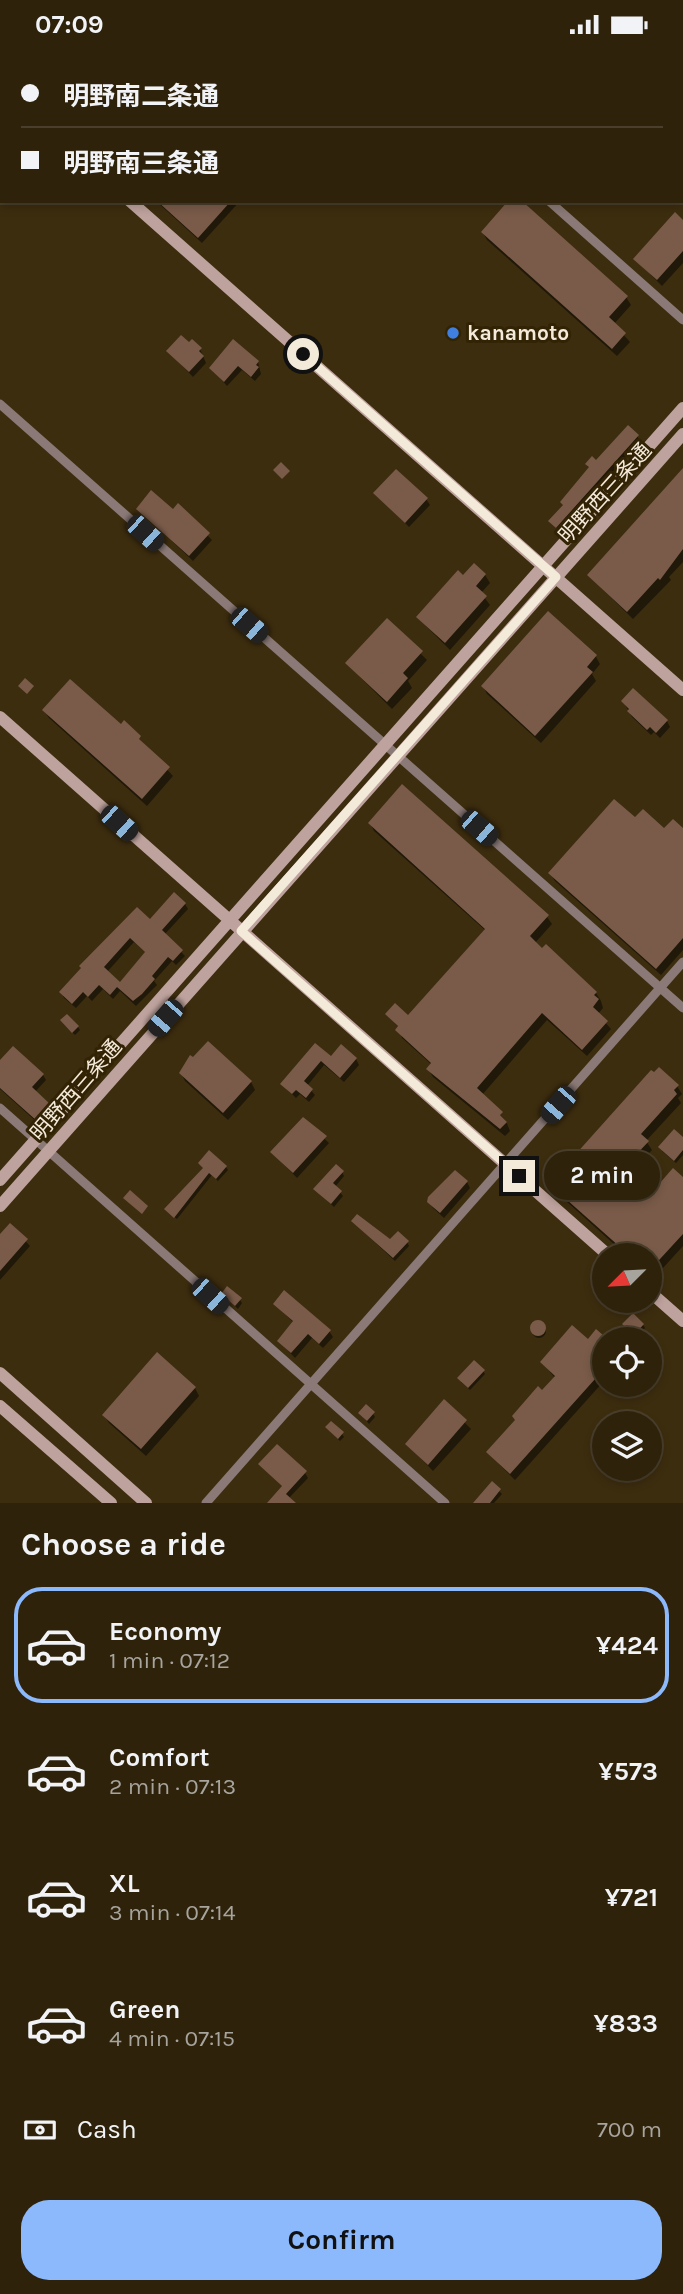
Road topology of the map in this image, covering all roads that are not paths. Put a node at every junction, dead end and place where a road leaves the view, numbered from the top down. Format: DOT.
graph roads {
  1 [pos="132,203"];
  2 [pos="551,203"];
  3 [pos="683,320"];
  4 [pos="0,404"];
  5 [pos="683,408"];
  6 [pos="683,434"];
  7 [pos="543,566"];
  8 [pos="556,577"];
  9 [pos="683,690"];
  10 [pos="0,717"];
  11 [pos="385,745"];
  12 [pos="398,756"];
  13 [pos="230,921"];
  14 [pos="241,931"];
  15 [pos="683,963"];
  16 [pos="661,988"];
  17 [pos="683,1008"];
  18 [pos="0,1108"];
  19 [pos="35,1139"];
  20 [pos="48,1151"];
  21 [pos="506,1164"];
  22 [pos="0,1180"];
  23 [pos="0,1206"];
  24 [pos="595,1243"];
  25 [pos="662,1302"];
  26 [pos="683,1321"];
  27 [pos="0,1373"];
  28 [pos="310,1386"];
  29 [pos="0,1406"];
  30 [pos="111,1503"];
  31 [pos="146,1503"];
  32 [pos="206,1503"];
  33 [pos="445,1503"];
  1 -- 7 [label="street"];
  2 -- 3 [label="street"];
  4 -- 11 [label="street"];
  5 -- 7 [label="street, 明野西三条通"];
  6 -- 8 [label="street, 明野西三条通"];
  7 -- 8 [label="street"];
  7 -- 11 [label="street, 明野西三条通"];
  8 -- 9 [label="street"];
  8 -- 12 [label="street, 明野西三条通"];
  10 -- 13 [label="street"];
  11 -- 12 [label="street"];
  11 -- 13 [label="street, 明野西三条通"];
  12 -- 14 [label="street, 明野西三条通"];
  12 -- 16 [label="street"];
  13 -- 14 [label="street"];
  13 -- 19 [label="street, 明野西三条通"];
  14 -- 20 [label="street, 明野西三条通"];
  14 -- 21 [label="street"];
  15 -- 16 [label="street"];
  16 -- 17 [label="street"];
  16 -- 21 [label="street"];
  18 -- 19 [label="street"];
  19 -- 20 [label="street"];
  19 -- 22 [label="street, 明野西三条通"];
  20 -- 23 [label="street, 明野西三条通"];
  20 -- 28 [label="street"];
  21 -- 24 [label="street"];
  21 -- 28 [label="street"];
  25 -- 26 [label="street"];
  27 -- 31 [label="street"];
  28 -- 32 [label="street"];
  28 -- 33 [label="street"];
  29 -- 30 [label="street"];
}
